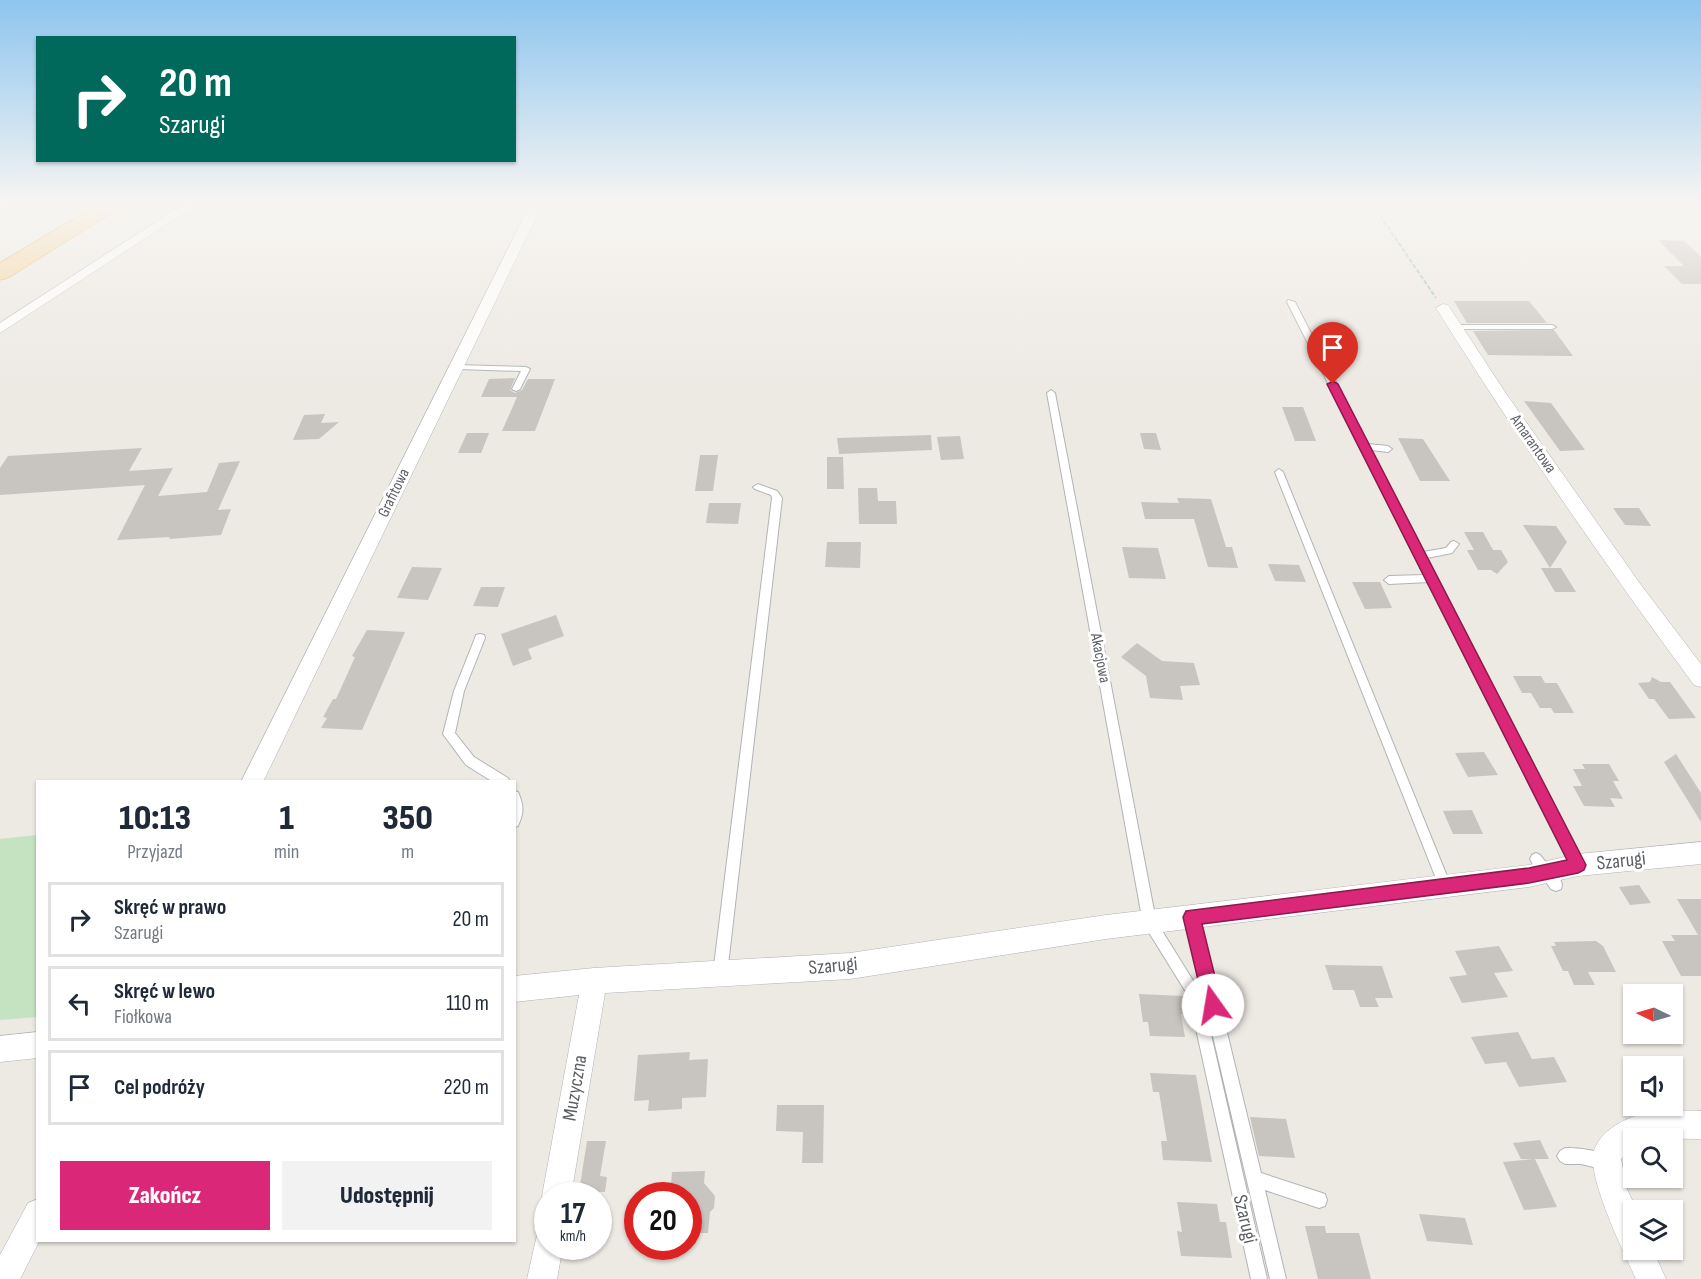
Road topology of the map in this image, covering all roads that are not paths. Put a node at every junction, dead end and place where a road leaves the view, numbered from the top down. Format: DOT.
graph roads {
  1 [pos="14,265"];
  2 [pos="99,265"];
  3 [pos="507,265"];
  4 [pos="0,273"];
  5 [pos="1291,302"];
  6 [pos="1443,308"];
  7 [pos="1454,327"];
  8 [pos="1552,327"];
  9 [pos="0,329"];
  10 [pos="458,367"];
  11 [pos="516,389"];
  12 [pos="1051,393"];
  13 [pos="1363,446"];
  14 [pos="1388,449"];
  15 [pos="1279,471"];
  16 [pos="758,487"];
  17 [pos="1454,544"];
  18 [pos="1419,556"];
  19 [pos="1431,578"];
  20 [pos="1389,580"];
  21 [pos="480,638"];
  22 [pos="1701,679"];
  23 [pos="253,780"];
  24 [pos="501,780"];
  25 [pos="1701,853"];
  26 [pos="1578,865"];
  27 [pos="1455,880"];
  28 [pos="1192,917"];
  29 [pos="1150,923"];
  30 [pos="720,974"];
  31 [pos="594,981"];
  32 [pos="516,989"];
  33 [pos="36,1045"];
  34 [pos="0,1049"];
  35 [pos="1701,1125"];
  36 [pos="1565,1156"];
  37 [pos="1608,1162"];
  38 [pos="1255,1181"];
  39 [pos="558,1182"];
  40 [pos="1319,1200"];
  41 [pos="1623,1213"];
  42 [pos="36,1217"];
  43 [pos="545,1260"];
  44 [pos="1642,1260"];
  45 [pos="4,1279"];
  46 [pos="542,1279"];
  47 [pos="1259,1279"];
  48 [pos="1278,1279"];
  49 [pos="1650,1279"];
  1 -- 4 [label="highway"];
  2 -- 9 [label="street"];
  3 -- 10 [label="street, Grafitowa"];
  5 -- 13 [label="lane"];
  6 -- 7 [label="street, Amarantowa"];
  7 -- 8 [label="lane"];
  7 -- 22 [label="street, Amarantowa"];
  10 -- 11 [label="lane"];
  10 -- 23 [label="street, Grafitowa"];
  12 -- 29 [label="lane, Akacjowa"];
  13 -- 14 [label="lane"];
  13 -- 18 [label="lane"];
  15 -- 27 [label="lane"];
  16 -- 30 [label="lane"];
  17 -- 18 [label="lane"];
  18 -- 19 [label="lane"];
  19 -- 20 [label="lane"];
  19 -- 26 [label="lane"];
  21 -- 24 [label="lane"];
  25 -- 26 [label="street, Szarugi"];
  26 -- 27 [label="street, Szarugi"];
  27 -- 28 [label="street, Szarugi"];
  28 -- 29 [label="street, Szarugi"];
  28 -- 38 [label="lane"];
  29 -- 30 [label="street, Szarugi"];
  29 -- 47 [label="lane, Szarugi"];
  30 -- 31 [label="street, Szarugi"];
  31 -- 32 [label="street, Szarugi"];
  31 -- 39 [label="street, Muzyczna"];
  33 -- 34 [label="street"];
  35 -- 37 [label="street"];
  36 -- 37 [label="lane"];
  37 -- 41 [label="street"];
  38 -- 40 [label="lane"];
  38 -- 48 [label="lane"];
  42 -- 45 [label="street"];
  43 -- 46 [label="street"];
  44 -- 49 [label="street"];
}
